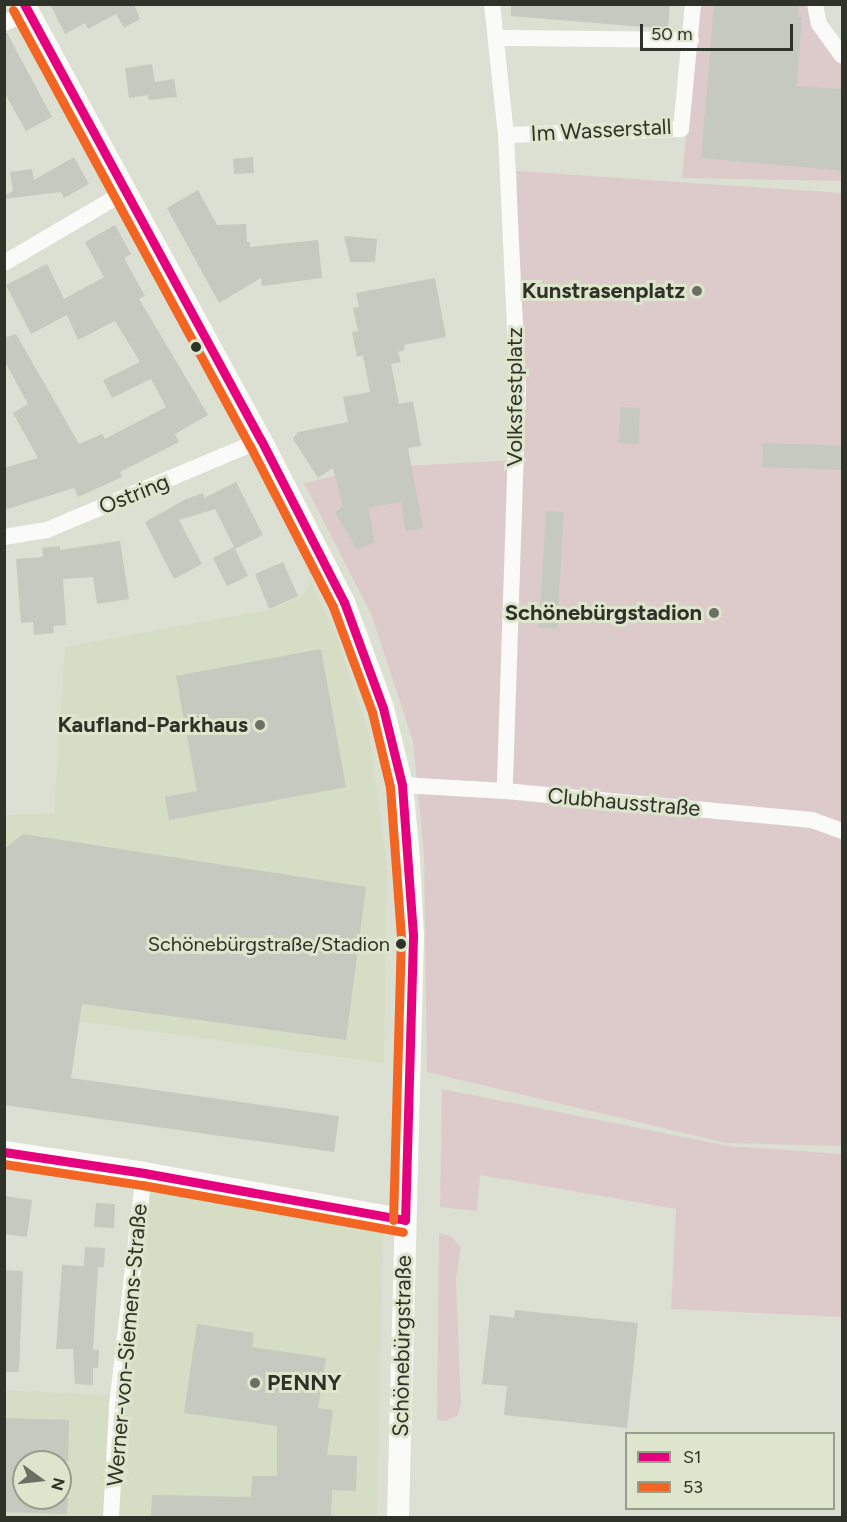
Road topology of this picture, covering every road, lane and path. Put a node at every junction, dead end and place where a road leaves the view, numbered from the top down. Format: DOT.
graph roads {
  1 [pos="492,4"];
  2 [pos="693,4"];
  3 [pos="815,4"];
  4 [pos="25,9"];
  5 [pos="4,23"];
  6 [pos="498,38"];
  7 [pos="692,40"];
  8 [pos="843,56"];
  9 [pos="506,135"];
  10 [pos="125,192"];
  11 [pos="4,262"];
  12 [pos="261,440"];
  13 [pos="4,537"];
  14 [pos="402,786"];
  15 [pos="505,791"];
  16 [pos="843,831"];
  17 [pos="4,1152"];
  18 [pos="144,1173"];
  19 [pos="405,1220"];
  20 [pos="111,1518"];
  21 [pos="398,1518"];
  1 -- 6 [label="street, Volksfestplatz"];
  2 -- 7 [label="street, Im Wasserstall"];
  3 -- 8 [label="street"];
  4 -- 5 [label="street"];
  4 -- 10 [label="main road, Schönebürgstraße"];
  6 -- 7 [label="street"];
  6 -- 9 [label="street, Volksfestplatz"];
  7 -- 9 [label="street, Im Wasserstall"];
  9 -- 15 [label="street, Volksfestplatz"];
  10 -- 11 [label="street"];
  10 -- 12 [label="main road, Schönebürgstraße"];
  12 -- 13 [label="street, Ostring"];
  12 -- 14 [label="main road, Schönebürgstraße"];
  14 -- 15 [label="street, Clubhausstraße"];
  14 -- 19 [label="main road, Schönebürgstraße"];
  15 -- 16 [label="street, Clubhausstraße"];
  17 -- 18 [label="main road"];
  18 -- 19 [label="main road"];
  18 -- 20 [label="street, Werner-von-Siemens-Straße"];
  19 -- 21 [label="main road, Schönebürgstraße"];
}
